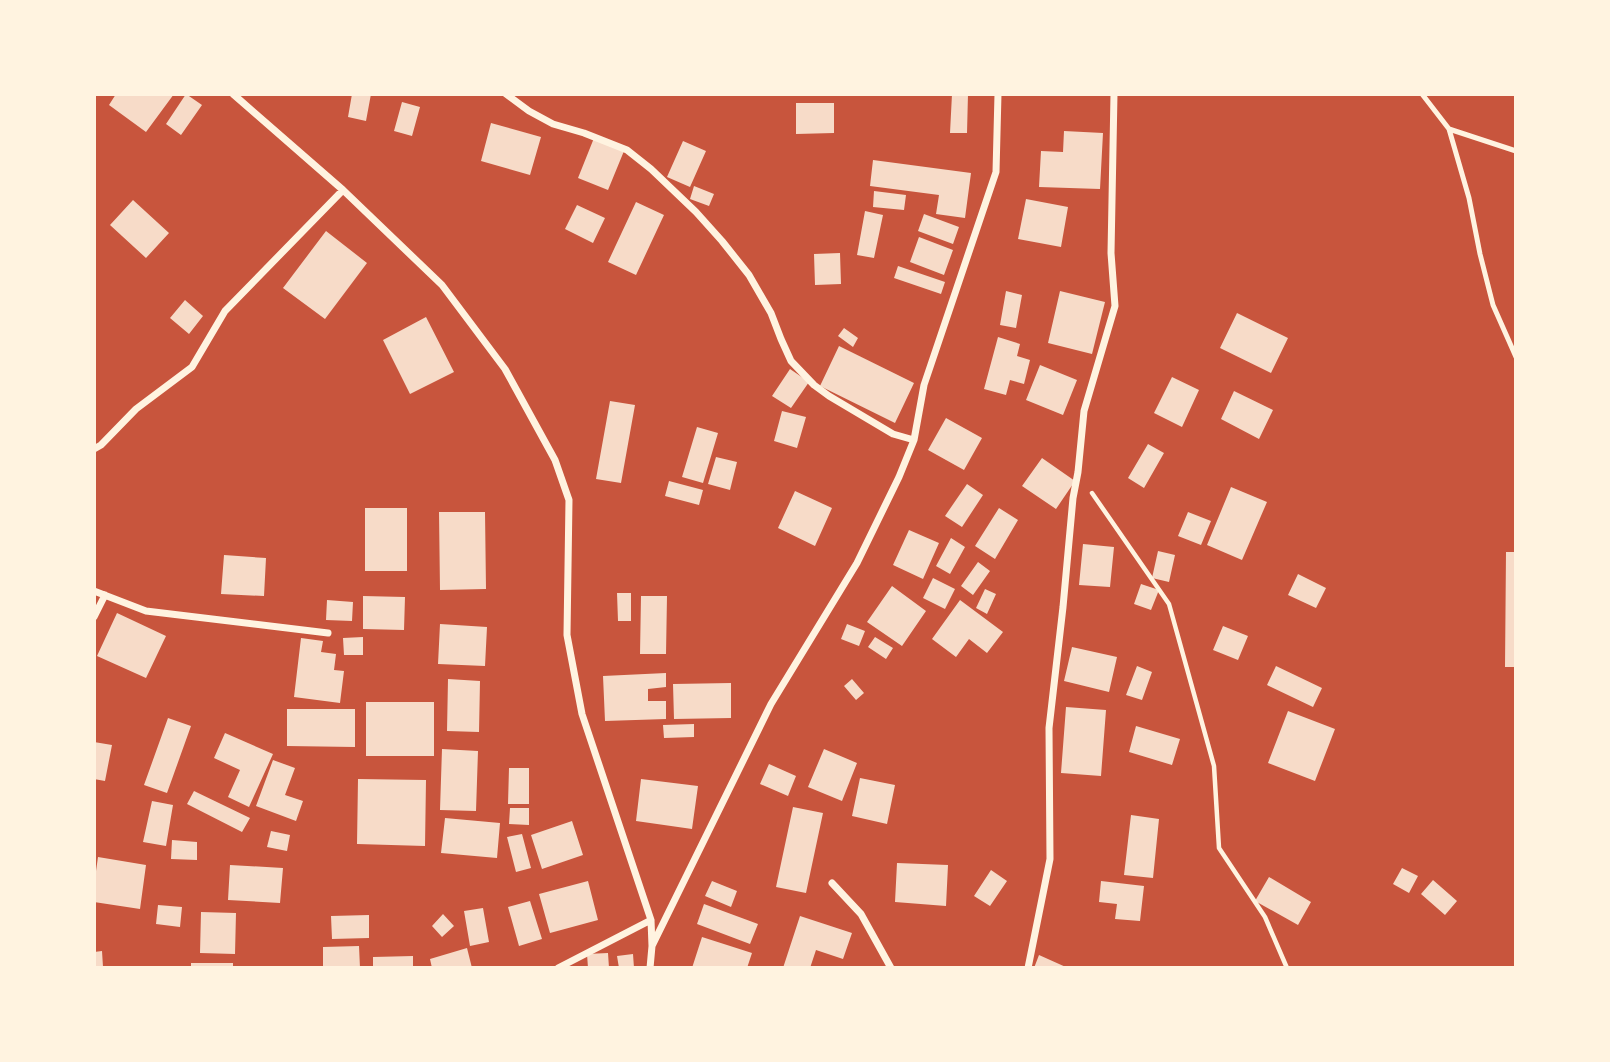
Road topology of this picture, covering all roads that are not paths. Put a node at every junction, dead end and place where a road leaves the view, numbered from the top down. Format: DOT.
graph roads {
  1 [pos="233,94"];
  2 [pos="506,94"];
  3 [pos="998,94"];
  4 [pos="1114,94"];
  5 [pos="1422,94"];
  6 [pos="1449,128"];
  7 [pos="1516,151"];
  8 [pos="343,190"];
  9 [pos="1516,357"];
  10 [pos="914,440"];
  11 [pos="94,449"];
  12 [pos="94,591"];
  13 [pos="105,595"];
  14 [pos="94,617"];
  15 [pos="328,633"];
  16 [pos="832,883"];
  17 [pos="651,920"];
  18 [pos="652,946"];
  19 [pos="558,968"];
  20 [pos="650,968"];
  21 [pos="891,968"];
  22 [pos="1028,968"];
  1 -- 8 [label="street"];
  2 -- 10 [label="street"];
  3 -- 10 [label="street"];
  4 -- 22 [label="street"];
  5 -- 6 [label="lane"];
  6 -- 7 [label="lane"];
  6 -- 9 [label="lane"];
  8 -- 11 [label="street"];
  8 -- 17 [label="street"];
  10 -- 18 [label="street"];
  12 -- 13 [label="street"];
  13 -- 14 [label="street"];
  13 -- 15 [label="street"];
  16 -- 21 [label="street"];
  17 -- 18 [label="street"];
  17 -- 19 [label="street"];
  18 -- 20 [label="street"];
}
